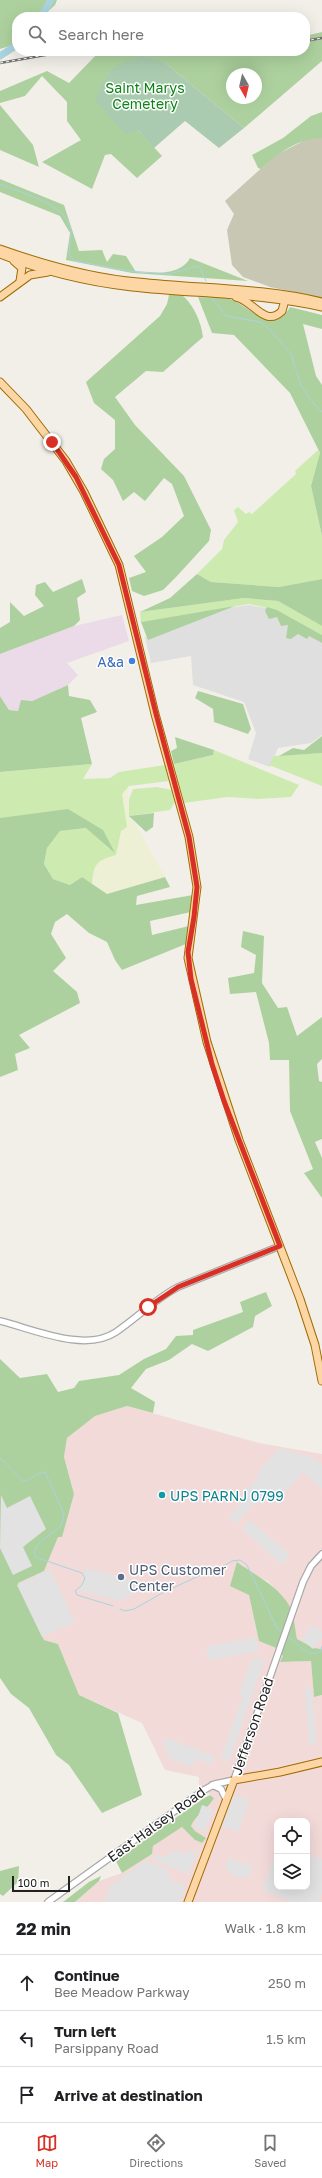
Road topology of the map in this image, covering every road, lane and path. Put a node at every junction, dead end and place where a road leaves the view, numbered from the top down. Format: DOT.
graph roads {
  1 [pos="0,249"];
  2 [pos="0,254"];
  3 [pos="9,258"];
  4 [pos="53,272"];
  5 [pos="20,281"];
  6 [pos="221,293"];
  7 [pos="0,297"];
  8 [pos="285,300"];
  9 [pos="322,302"];
  10 [pos="322,307"];
  11 [pos="0,382"];
  12 [pos="280,1246"];
  13 [pos="0,1321"];
  14 [pos="322,1381"];
  15 [pos="322,1554"];
  16 [pos="322,1762"];
  17 [pos="234,1780"];
  18 [pos="212,1785"];
  19 [pos="226,1799"];
  20 [pos="48,1902"];
  21 [pos="188,1902"];
  1 -- 9 [label="main road"];
  2 -- 3 [label="main road"];
  3 -- 4 [label="main road"];
  3 -- 5 [label="main road"];
  4 -- 5 [label="main road"];
  4 -- 6 [label="main road"];
  5 -- 7 [label="main road"];
  6 -- 8 [label="main road"];
  6 -- 8 [label="main road"];
  8 -- 10 [label="main road"];
  11 -- 12 [label="main road"];
  12 -- 13 [label="street"];
  12 -- 14 [label="main road"];
  15 -- 17 [label="street, Jefferson Road"];
  16 -- 17 [label="main road, East Halsey Road"];
  17 -- 18 [label="street, East Halsey Road"];
  17 -- 19 [label="main road, Jefferson Road"];
  18 -- 19 [label="street"];
  18 -- 20 [label="street, East Halsey Road"];
  19 -- 21 [label="main road, Jefferson Road"];
}
